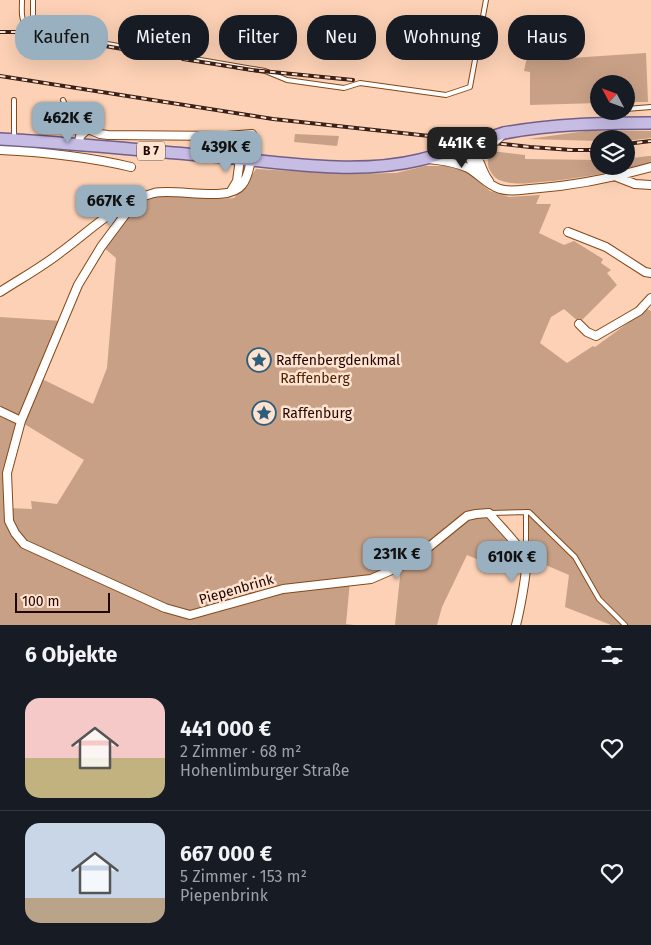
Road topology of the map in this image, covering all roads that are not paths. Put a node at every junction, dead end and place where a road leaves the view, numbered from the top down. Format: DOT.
graph roads {
  1 [pos="22,0"];
  2 [pos="33,0"];
  3 [pos="486,0"];
  4 [pos="21,15"];
  5 [pos="33,15"];
  6 [pos="201,60"];
  7 [pos="14,100"];
  8 [pos="63,100"];
  9 [pos="651,107"];
  10 [pos="635,108"];
  11 [pos="651,123"];
  12 [pos="504,133"];
  13 [pos="252,134"];
  14 [pos="0,139"];
  15 [pos="14,140"];
  16 [pos="74,144"];
  17 [pos="0,150"];
  18 [pos="475,152"];
  19 [pos="425,158"];
  20 [pos="245,159"];
  21 [pos="132,167"];
  22 [pos="651,167"];
  23 [pos="479,176"];
  24 [pos="617,177"];
  25 [pos="492,185"];
  26 [pos="651,185"];
  27 [pos="135,200"];
  28 [pos="568,232"];
  29 [pos="651,273"];
  30 [pos="0,292"];
  31 [pos="651,298"];
  32 [pos="579,324"];
  33 [pos="0,411"];
  34 [pos="21,421"];
  35 [pos="526,512"];
  36 [pos="489,513"];
  37 [pos="526,563"];
  38 [pos="517,622"];
  39 [pos="510,625"];
  40 [pos="625,625"];
  1 -- 4 [label="lane"];
  2 -- 5 [label="lane"];
  3 -- 6 [label="lane"];
  7 -- 15 [label="lane"];
  8 -- 16 [label="lane"];
  9 -- 10 [label="lane"];
  11 -- 12 [label="main road, B 7"];
  12 -- 18 [label="main road, B 7, bridge"];
  12 -- 18 [label="street, bridge"];
  13 -- 16 [label="street"];
  14 -- 15 [label="main road, B 7"];
  15 -- 16 [label="main road, B 7"];
  16 -- 20 [label="main road, B 7"];
  17 -- 21 [label="street"];
  18 -- 19 [label="main road, B 7"];
  18 -- 23 [label="street"];
  18 -- 25 [label="street"];
  19 -- 20 [label="main road, B 7"];
  19 -- 23 [label="street"];
  20 -- 27 [label="street"];
  22 -- 24 [label="street"];
  23 -- 25 [label="street"];
  24 -- 25 [label="street"];
  24 -- 26 [label="street"];
  27 -- 30 [label="street"];
  27 -- 34 [label="street, Piepenbrink"];
  28 -- 29 [label="street"];
  31 -- 32 [label="street"];
  33 -- 34 [label="street"];
  34 -- 36 [label="street, Piepenbrink"];
  35 -- 36 [label="lane, Piepenbrink"];
  35 -- 37 [label="lane"];
  35 -- 40 [label="lane"];
  36 -- 37 [label="street"];
  37 -- 38 [label="street"];
  38 -- 39 [label="lane"];
}
